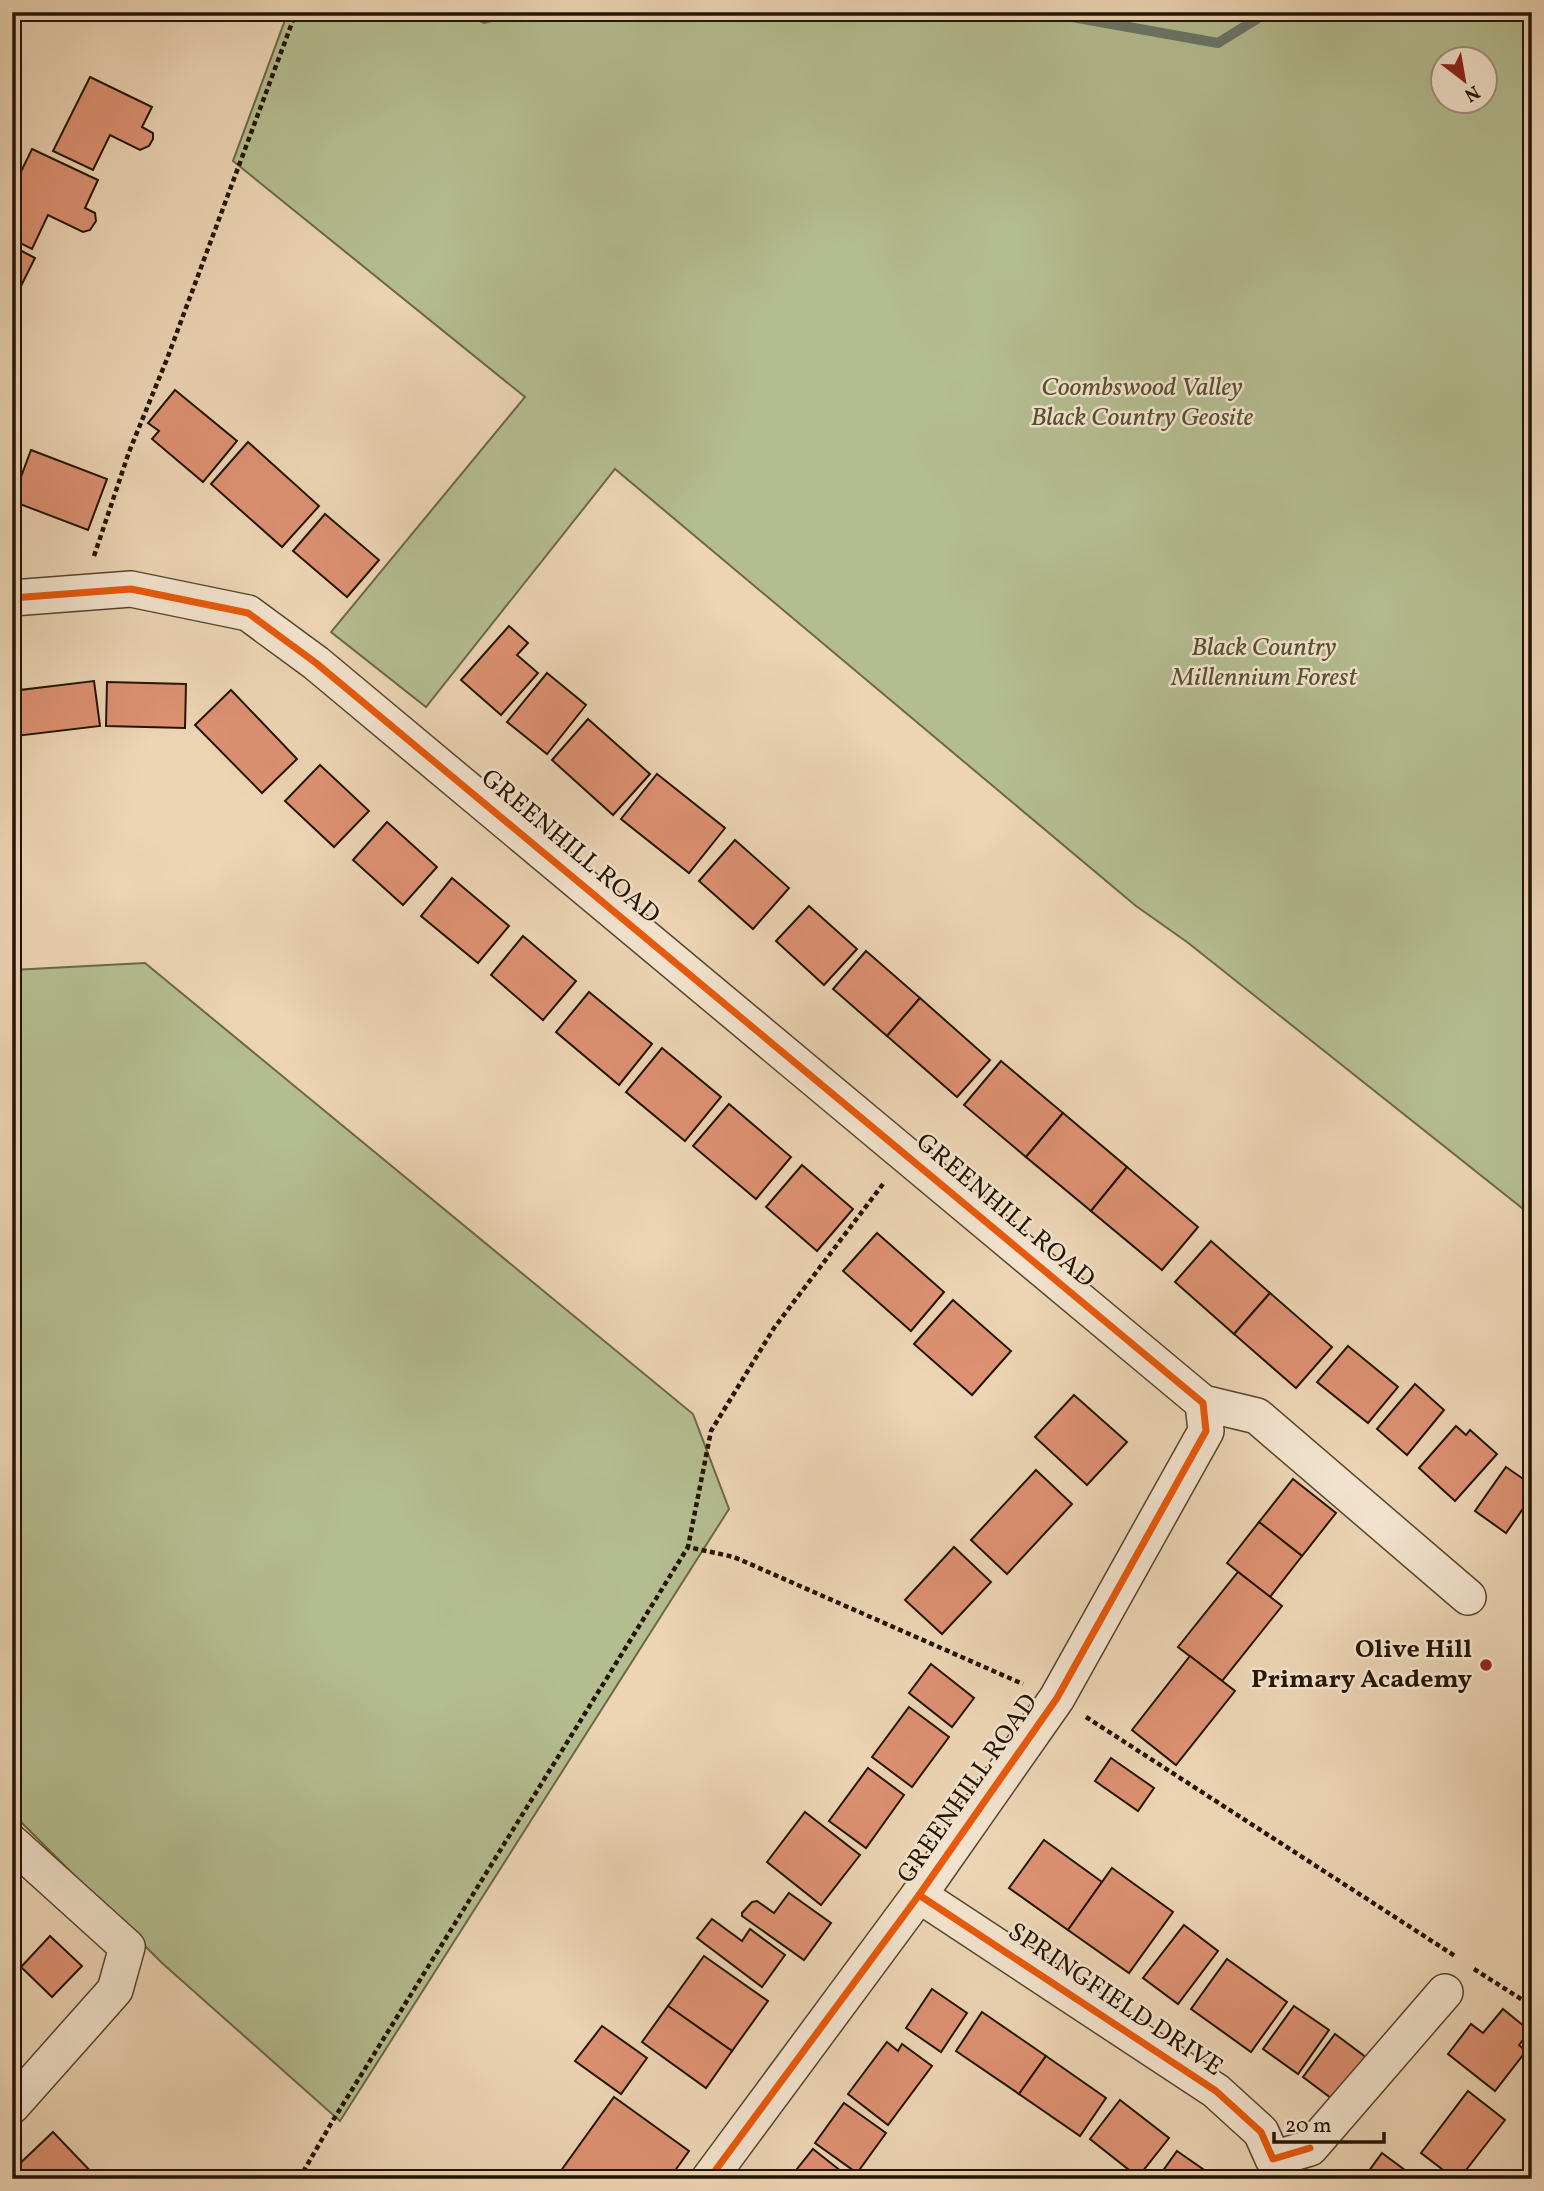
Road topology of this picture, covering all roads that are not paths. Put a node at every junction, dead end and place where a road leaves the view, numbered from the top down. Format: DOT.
graph roads {
  1 [pos="12,598"];
  2 [pos="1203,1403"];
  3 [pos="1468,1597"];
  4 [pos="12,1843"];
  5 [pos="919,1895"];
  6 [pos="1445,1992"];
  7 [pos="12,2106"];
  8 [pos="1271,2169"];
  9 [pos="709,2179"];
  1 -- 2 [label="street, GREENHILL ROAD"];
  2 -- 3 [label="street"];
  2 -- 5 [label="street, GREENHILL ROAD"];
  4 -- 7 [label="street"];
  5 -- 8 [label="street, SPRINGFIELD DRIVE"];
  5 -- 9 [label="street, GREENHILL ROAD"];
  6 -- 8 [label="street, SPRINGFIELD DRIVE"];
}
